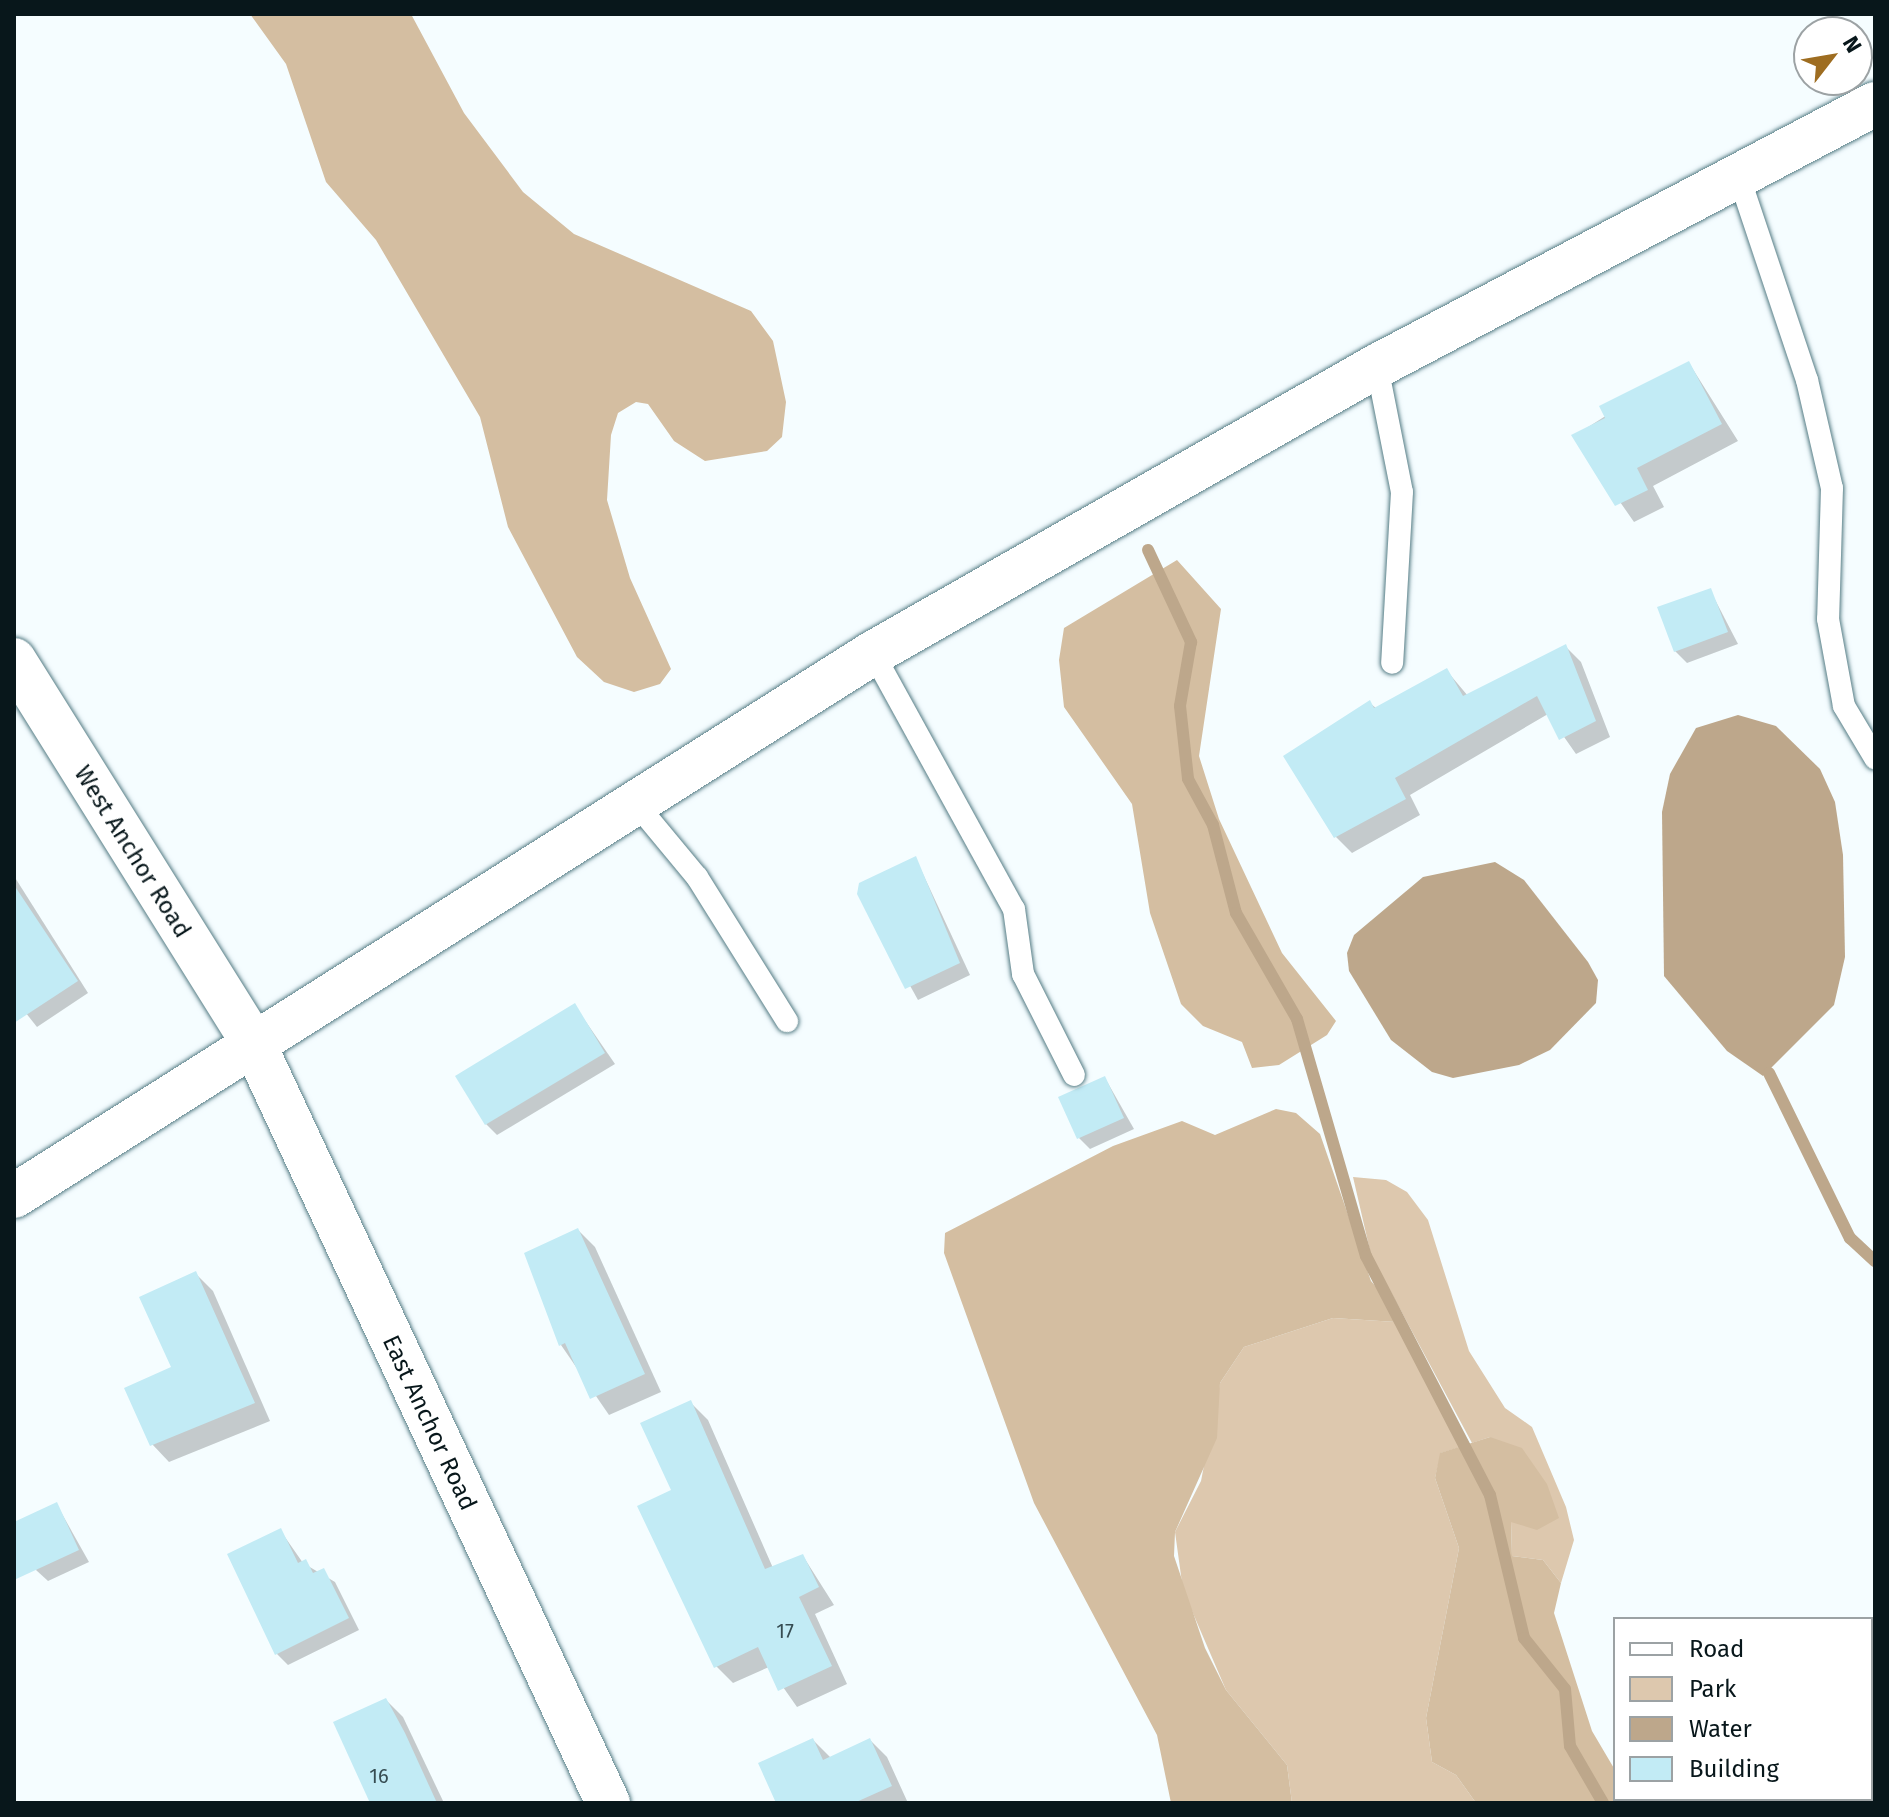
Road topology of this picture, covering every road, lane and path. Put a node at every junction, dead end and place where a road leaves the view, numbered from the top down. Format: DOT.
graph roads {
  1 [pos="1875,104"];
  2 [pos="1738,174"];
  3 [pos="1377,366"];
  4 [pos="873,653"];
  5 [pos="14,660"];
  6 [pos="1392,663"];
  7 [pos="1875,758"];
  8 [pos="633,800"];
  9 [pos="787,1021"];
  10 [pos="253,1042"];
  11 [pos="1074,1075"];
  12 [pos="14,1196"];
  13 [pos="608,1803"];
  1 -- 2 [label="main road"];
  2 -- 3 [label="main road"];
  2 -- 7 [label="lane"];
  3 -- 4 [label="main road"];
  3 -- 6 [label="lane"];
  4 -- 8 [label="main road"];
  4 -- 11 [label="lane"];
  5 -- 10 [label="main road, West Anchor Road"];
  8 -- 9 [label="lane"];
  8 -- 10 [label="main road"];
  10 -- 12 [label="main road"];
  10 -- 13 [label="main road, East Anchor Road"];
}
